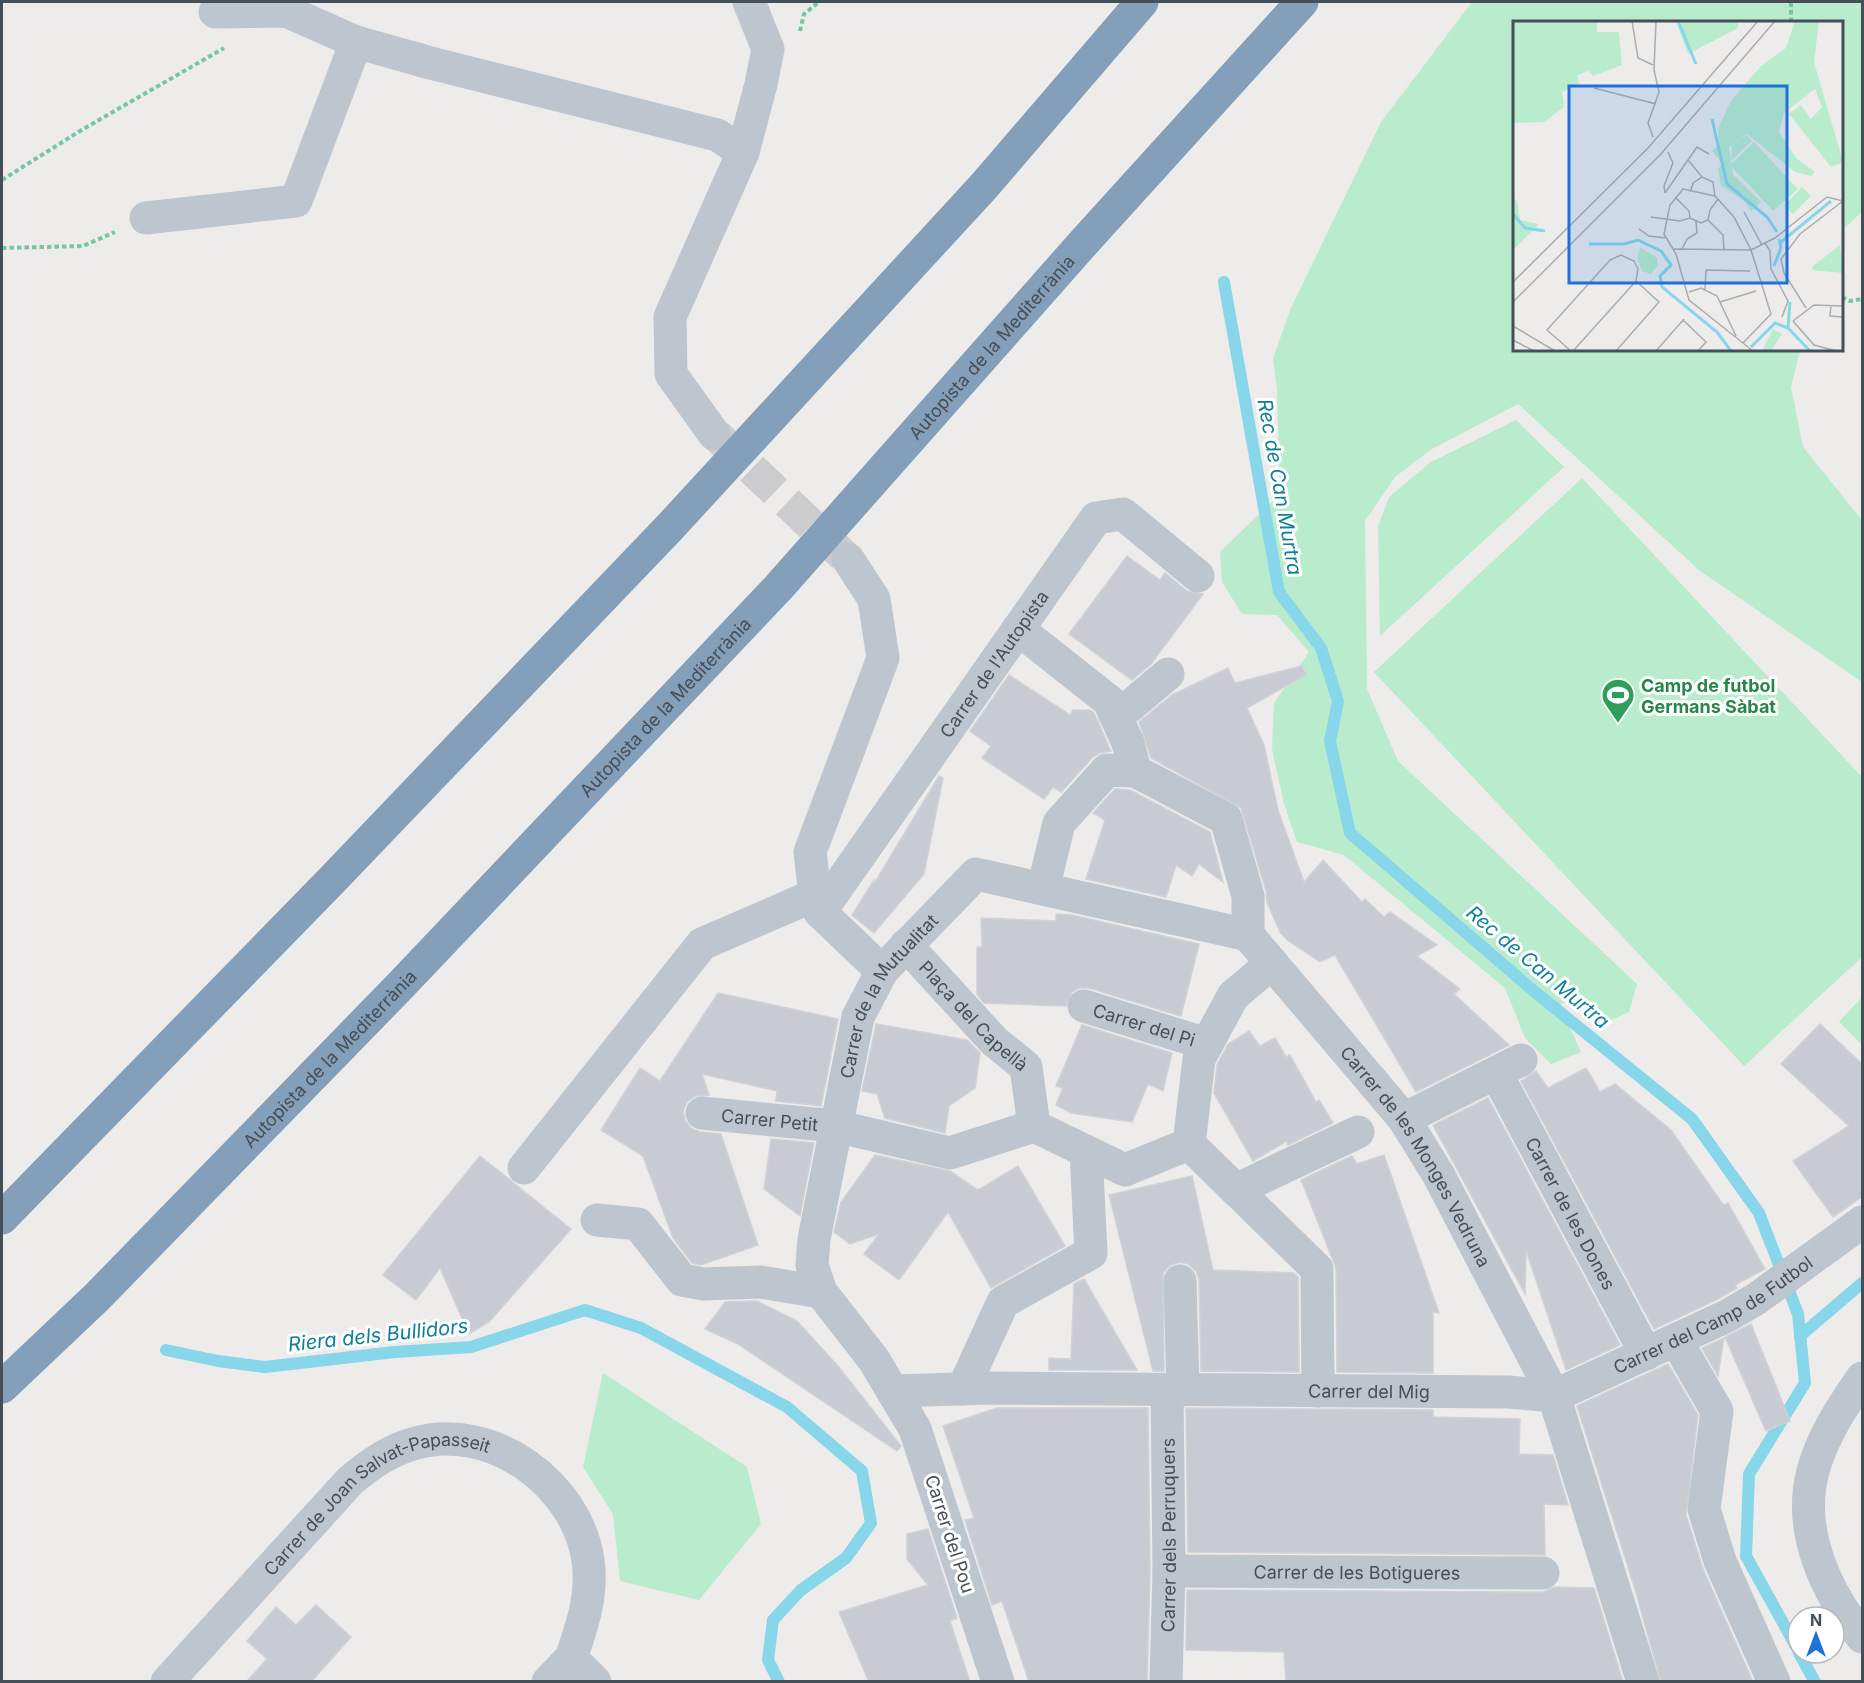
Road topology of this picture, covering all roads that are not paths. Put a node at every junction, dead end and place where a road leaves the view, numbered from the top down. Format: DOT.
graph roads {
  1 [pos="749,2"];
  2 [pos="1142,2"];
  3 [pos="1302,2"];
  4 [pos="215,12"];
  5 [pos="356,42"];
  6 [pos="743,152"];
  7 [pos="146,218"];
  8 [pos="714,434"];
  9 [pos="848,559"];
  10 [pos="1198,576"];
  11 [pos="1018,629"];
  12 [pos="1168,674"];
  13 [pos="1114,713"];
  14 [pos="1135,771"];
  15 [pos="1043,889"];
  16 [pos="818,903"];
  17 [pos="1248,936"];
  18 [pos="906,945"];
  19 [pos="1272,963"];
  20 [pos="882,970"];
  21 [pos="1084,1006"];
  22 [pos="1207,1044"];
  23 [pos="702,1113"];
  24 [pos="1404,1119"];
  25 [pos="835,1126"];
  26 [pos="1034,1126"];
  27 [pos="1358,1132"];
  28 [pos="1189,1144"];
  29 [pos="1086,1151"];
  30 [pos="524,1168"];
  31 [pos="1236,1190"];
  32 [pos="2,1218"];
  33 [pos="597,1220"];
  34 [pos="1863,1222"];
  35 [pos="1180,1281"];
  36 [pos="821,1292"];
  37 [pos="1676,1340"];
  38 [pos="1646,1354"];
  39 [pos="1863,1378"];
  40 [pos="2,1386"];
  41 [pos="963,1389"];
  42 [pos="893,1390"];
  43 [pos="1175,1390"];
  44 [pos="1318,1391"];
  45 [pos="1554,1395"];
  46 [pos="1169,1571"];
  47 [pos="1543,1573"];
  48 [pos="1847,1594"];
  49 [pos="1863,1637"];
  50 [pos="572,1658"];
  51 [pos="167,1682"];
  52 [pos="548,1682"];
  53 [pos="595,1682"];
  54 [pos="998,1682"];
  55 [pos="1166,1682"];
  56 [pos="1643,1682"];
  57 [pos="1774,1682"];
  1 -- 6 [label="street"];
  2 -- 32 [label="highway"];
  3 -- 40 [label="highway, Autopista de la Mediterrània"];
  4 -- 5 [label="street"];
  5 -- 6 [label="street"];
  5 -- 7 [label="street"];
  6 -- 8 [label="street"];
  9 -- 16 [label="street"];
  10 -- 11 [label="street, Carrer de l'Autopista"];
  11 -- 13 [label="street"];
  11 -- 16 [label="street, Carrer de l'Autopista"];
  12 -- 13 [label="street"];
  13 -- 14 [label="street"];
  14 -- 15 [label="street"];
  14 -- 17 [label="street"];
  15 -- 17 [label="street, Carrer de la Mutualitat"];
  15 -- 18 [label="street, Carrer de la Mutualitat"];
  16 -- 20 [label="street"];
  16 -- 30 [label="street"];
  17 -- 19 [label="street, Carrer de les Monges Vedruna"];
  18 -- 20 [label="street, Carrer de la Mutualitat"];
  18 -- 26 [label="street, Plaça del Capellà"];
  19 -- 22 [label="street, Carrer del Pi"];
  19 -- 24 [label="street, Carrer de les Monges Vedruna"];
  20 -- 25 [label="street, Carrer de la Mutualitat"];
  21 -- 22 [label="street, Carrer del Pi"];
  22 -- 28 [label="street"];
  23 -- 25 [label="street, Carrer Petit"];
  24 -- 38 [label="street, Carrer de les Dones"];
  24 -- 45 [label="street, Carrer de les Monges Vedruna"];
  25 -- 26 [label="street"];
  25 -- 36 [label="street, Carrer de la Mutualitat"];
  26 -- 29 [label="street"];
  27 -- 31 [label="street"];
  28 -- 29 [label="street"];
  28 -- 31 [label="street"];
  29 -- 41 [label="street"];
  31 -- 44 [label="street"];
  33 -- 36 [label="street"];
  34 -- 37 [label="street, Carrer del Camp de Futbol"];
  35 -- 43 [label="street"];
  36 -- 42 [label="street, Carrer de la Mutualitat"];
  37 -- 38 [label="street, Carrer del Camp de Futbol"];
  37 -- 57 [label="street"];
  38 -- 45 [label="street, Carrer del Camp de Futbol"];
  39 -- 48 [label="street"];
  41 -- 42 [label="street, Carrer del Mig"];
  41 -- 43 [label="street, Carrer del Mig"];
  42 -- 54 [label="street, Carrer del Pou"];
  43 -- 44 [label="street, Carrer del Mig"];
  43 -- 46 [label="street, Carrer dels Perruquers"];
  44 -- 45 [label="street, Carrer del Mig"];
  45 -- 56 [label="street, Carrer de les Monges Vedruna"];
  46 -- 47 [label="street, Carrer de les Botigueres"];
  46 -- 55 [label="street, Carrer dels Perruquers"];
  48 -- 49 [label="street"];
  50 -- 51 [label="street, Carrer de Joan Salvat-Papasseit"];
  50 -- 52 [label="street"];
  50 -- 53 [label="street"];
}
